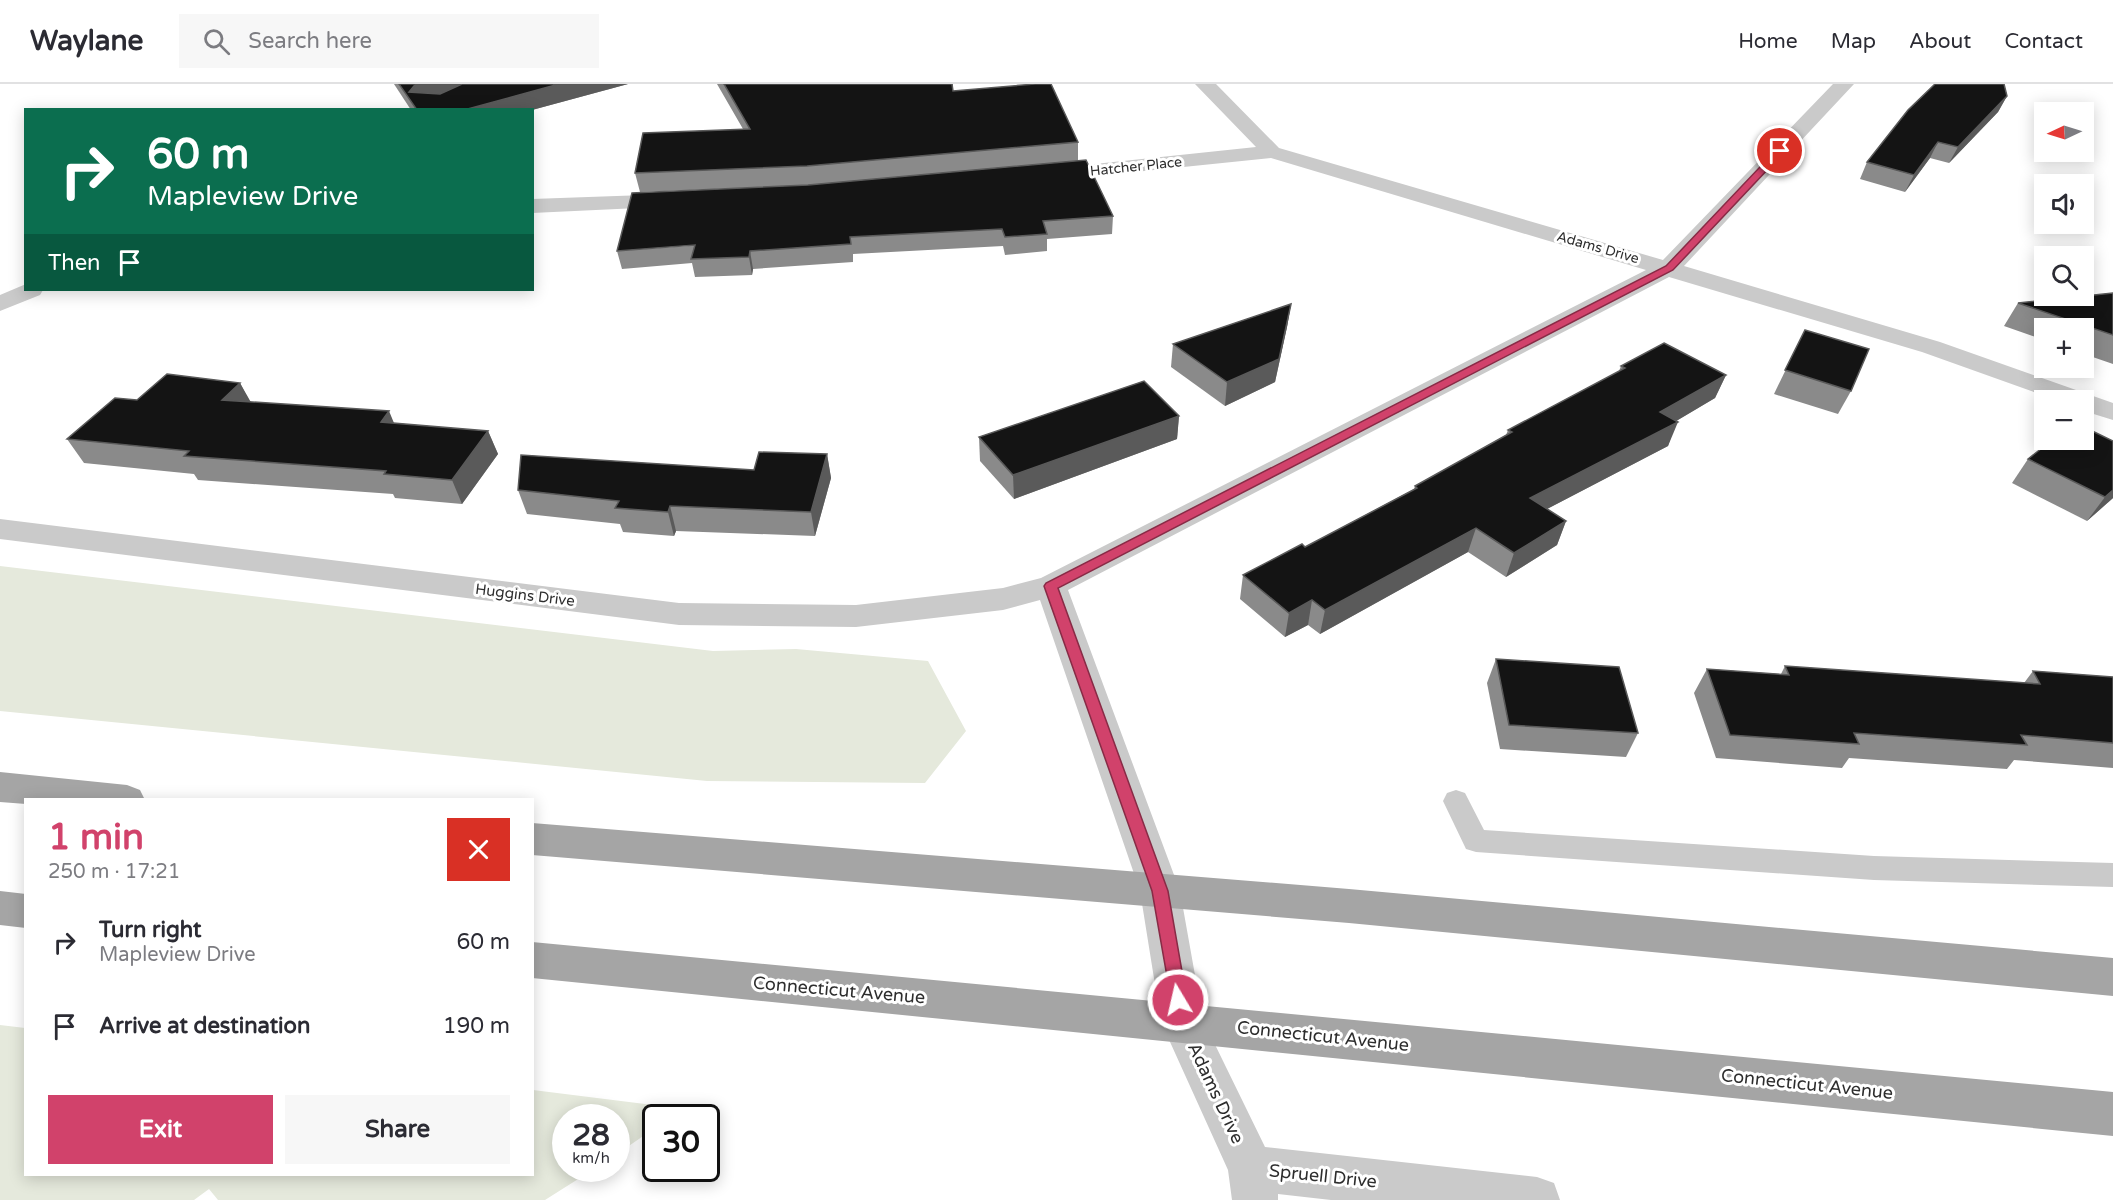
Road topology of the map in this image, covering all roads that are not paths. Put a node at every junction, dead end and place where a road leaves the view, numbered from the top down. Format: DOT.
graph roads {
  1 [pos="1205,84"];
  2 [pos="1844,84"];
  3 [pos="1272,152"];
  4 [pos="1026,177"];
  5 [pos="696,200"];
  6 [pos="534,206"];
  7 [pos="1670,268"];
  8 [pos="30,291"];
  9 [pos="0,304"];
  10 [pos="2051,390"];
  11 [pos="2094,405"];
  12 [pos="2113,412"];
  13 [pos="0,529"];
  14 [pos="1051,586"];
  15 [pos="0,787"];
  16 [pos="107,798"];
  17 [pos="1456,801"];
  18 [pos="534,839"];
  19 [pos="2113,875"];
  20 [pos="1160,891"];
  21 [pos="0,908"];
  22 [pos="24,911"];
  23 [pos="534,960"];
  24 [pos="2113,977"];
  25 [pos="1182,1022"];
  26 [pos="2113,1114"];
  27 [pos="1253,1184"];
  28 [pos="1537,1200"];
  1 -- 3 [label="street, Adams Drive"];
  2 -- 7 [label="street, Huggins Drive"];
  3 -- 4 [label="street, Hatcher Place"];
  3 -- 7 [label="street, Adams Drive"];
  5 -- 6 [label="street"];
  7 -- 10 [label="street, Adams Drive"];
  7 -- 14 [label="street, Huggins Drive"];
  8 -- 9 [label="street"];
  11 -- 12 [label="street, Adams Drive"];
  13 -- 14 [label="street, Huggins Drive"];
  14 -- 20 [label="street, Adams Drive"];
  15 -- 16 [label="main road"];
  17 -- 19 [label="lane"];
  18 -- 20 [label="main road"];
  20 -- 24 [label="main road"];
  20 -- 25 [label="street, Adams Drive"];
  21 -- 22 [label="main road"];
  23 -- 25 [label="main road, Connecticut Avenue"];
  25 -- 26 [label="main road, Connecticut Avenue"];
  25 -- 27 [label="street, Adams Drive"];
  27 -- 28 [label="street, Spruell Drive"];
}
